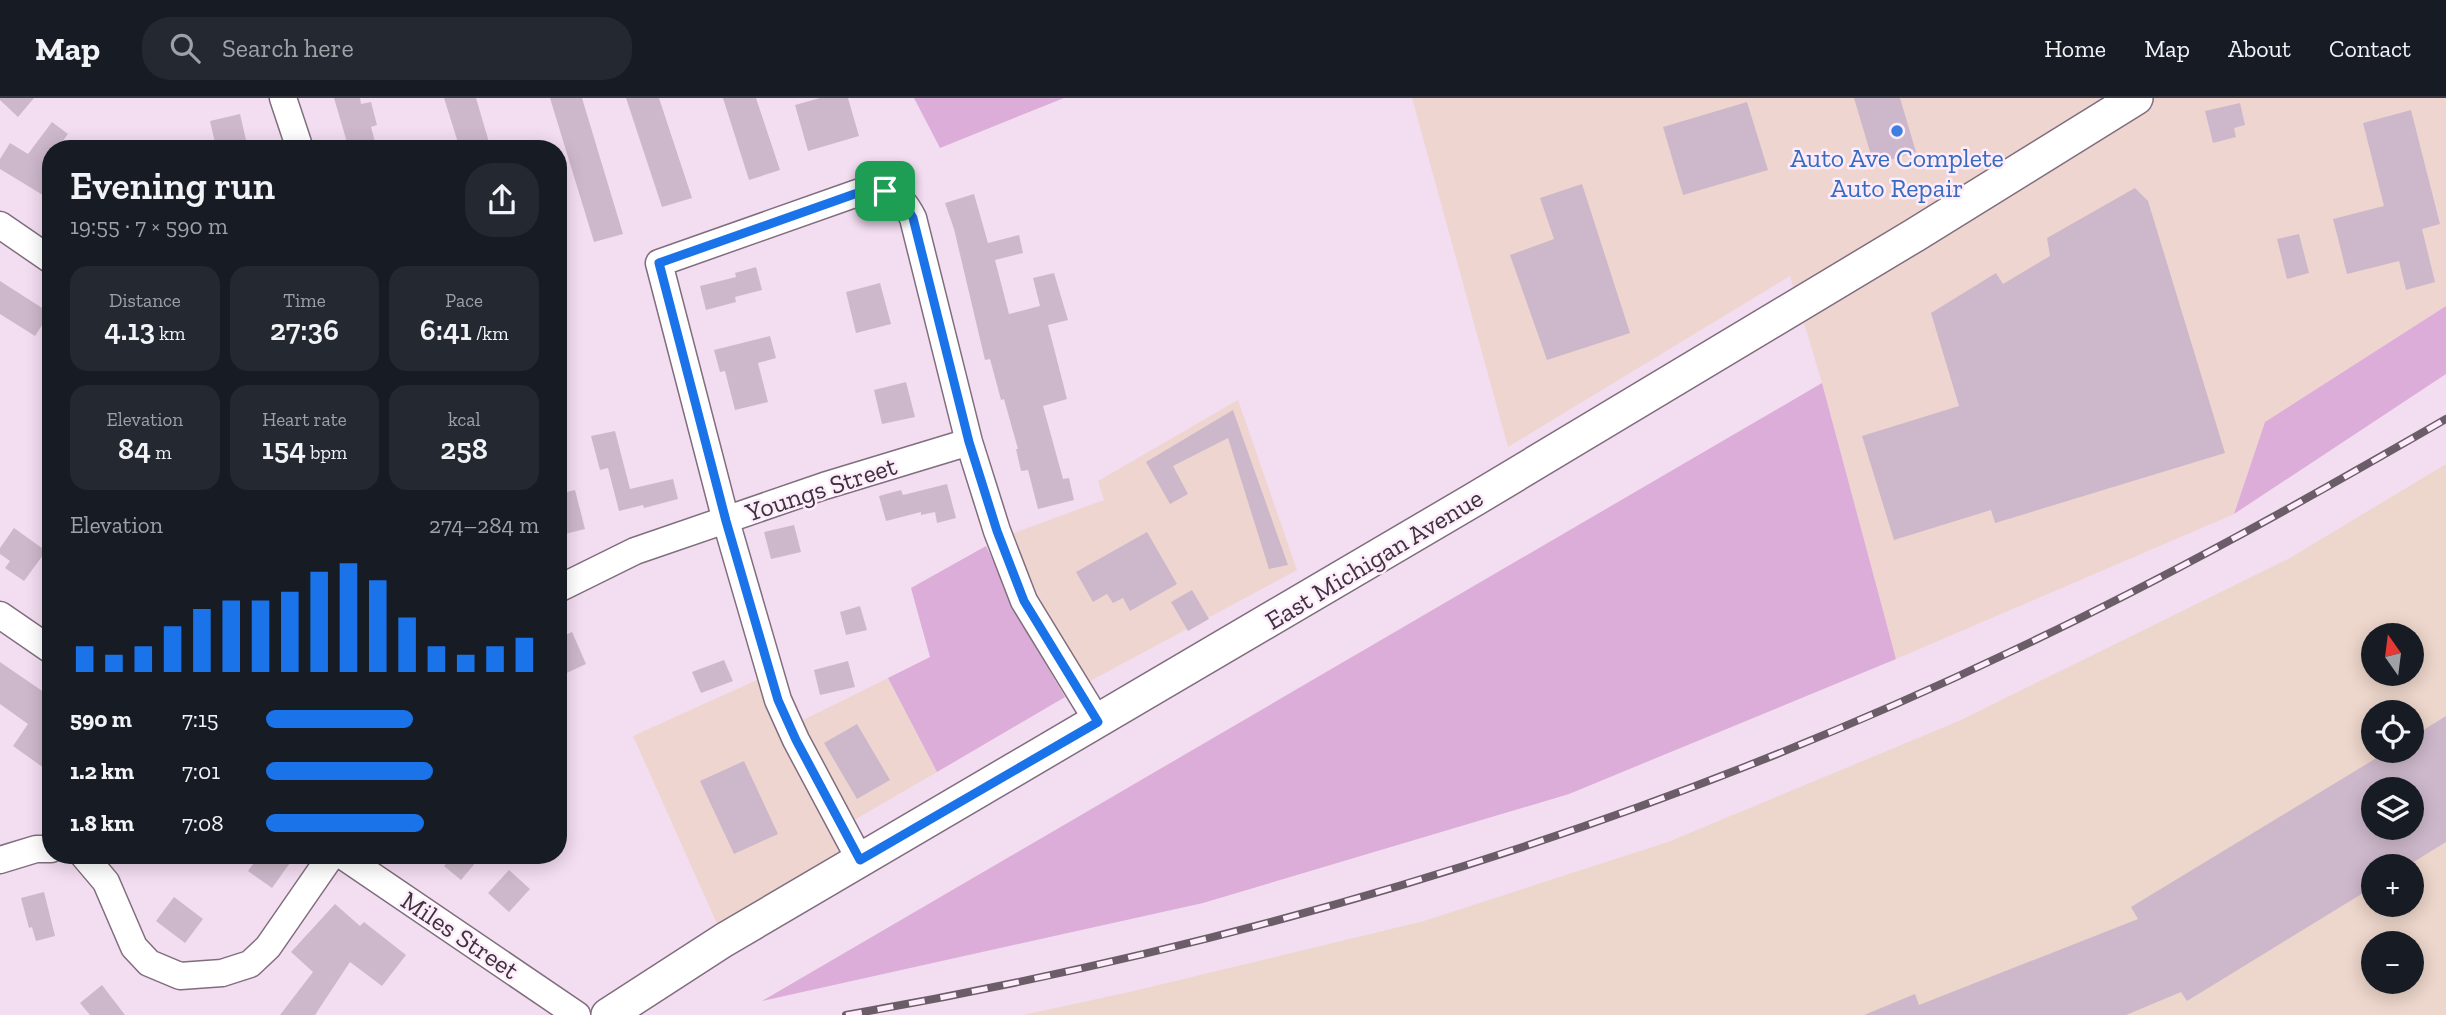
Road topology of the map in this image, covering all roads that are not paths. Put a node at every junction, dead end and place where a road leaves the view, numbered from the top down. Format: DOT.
graph roads {
  1 [pos="284,98"];
  2 [pos="2136,98"];
  3 [pos="297,140"];
  4 [pos="0,225"];
  5 [pos="42,254"];
  6 [pos="969,442"];
  7 [pos="726,521"];
  8 [pos="567,585"];
  9 [pos="0,615"];
  10 [pos="42,636"];
  11 [pos="1098,722"];
  12 [pos="42,849"];
  13 [pos="0,860"];
  14 [pos="860,860"];
  15 [pos="91,864"];
  16 [pos="325,864"];
  17 [pos="355,864"];
  18 [pos="577,1015"];
  19 [pos="608,1015"];
  1 -- 3 [label="street"];
  2 -- 11 [label="main road, East Michigan Avenue"];
  4 -- 5 [label="street"];
  6 -- 7 [label="street, Youngs Street"];
  6 -- 7 [label="street"];
  6 -- 11 [label="street"];
  7 -- 8 [label="street, Youngs Street"];
  7 -- 14 [label="street"];
  9 -- 10 [label="street"];
  11 -- 14 [label="main road, East Michigan Avenue"];
  12 -- 13 [label="street"];
  14 -- 19 [label="main road, East Michigan Avenue"];
  15 -- 16 [label="street"];
  17 -- 18 [label="street, Miles Street"];
}
